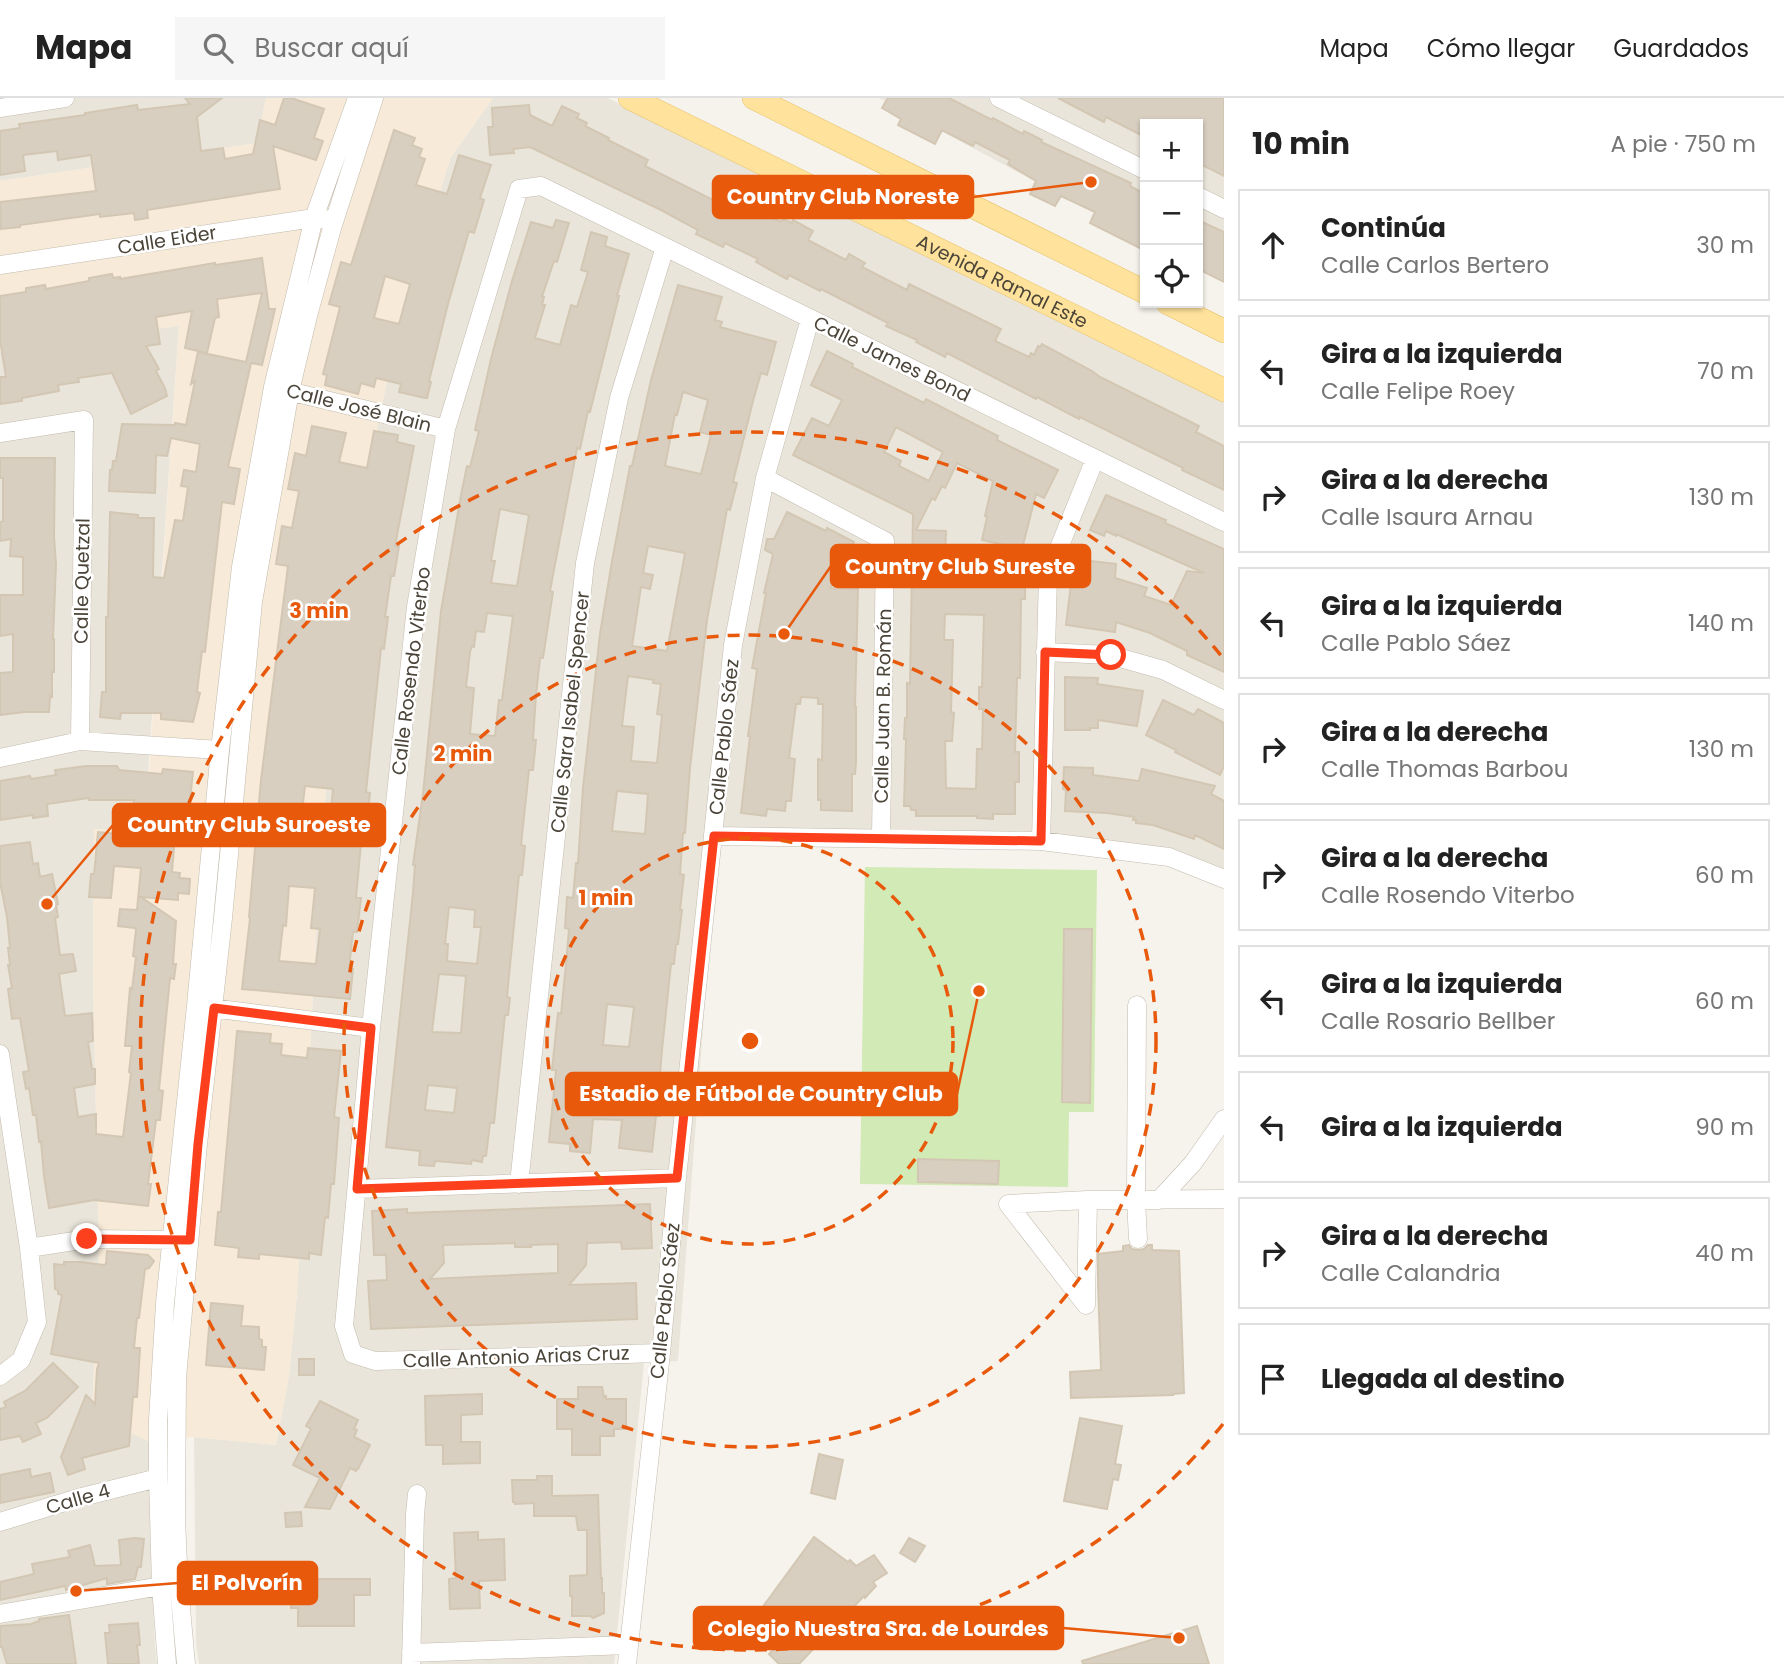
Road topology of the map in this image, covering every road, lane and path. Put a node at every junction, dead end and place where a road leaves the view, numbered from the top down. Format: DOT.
graph roads {
  1 [pos="65,98"];
  2 [pos="357,98"];
  3 [pos="374,98"];
  4 [pos="630,98"];
  5 [pos="754,98"];
  6 [pos="999,98"];
  7 [pos="0,108"];
  8 [pos="1140,168"];
  9 [pos="560,195"];
  10 [pos="1203,198"];
  11 [pos="1224,209"];
  12 [pos="314,218"];
  13 [pos="335,220"];
  14 [pos="664,247"];
  15 [pos="0,265"];
  16 [pos="1140,290"];
  17 [pos="1178,308"];
  18 [pos="810,320"];
  19 [pos="1224,331"];
  20 [pos="282,389"];
  21 [pos="1224,390"];
  22 [pos="446,429"];
  23 [pos="0,433"];
  24 [pos="1095,458"];
  25 [pos="765,478"];
  26 [pos="1224,523"];
  27 [pos="1045,652"];
  28 [pos="1224,700"];
  29 [pos="80,741"];
  30 [pos="220,750"];
  31 [pos="0,758"];
  32 [pos="714,836"];
  33 [pos="881,839"];
  34 [pos="1041,841"];
  35 [pos="1224,879"];
  36 [pos="1137,1005"];
  37 [pos="205,1007"];
  38 [pos="371,1028"];
  39 [pos="0,1054"];
  40 [pos="1224,1119"];
  41 [pos="677,1178"];
  42 [pos="519,1184"];
  43 [pos="357,1189"];
  44 [pos="1224,1199"];
  45 [pos="1088,1200"];
  46 [pos="1136,1200"];
  47 [pos="1159,1200"];
  48 [pos="172,1239"];
  49 [pos="1139,1239"];
  50 [pos="190,1240"];
  51 [pos="29,1248"];
  52 [pos="661,1353"];
  53 [pos="372,1359"];
  54 [pos="0,1376"];
  55 [pos="158,1478"];
  56 [pos="417,1494"];
  57 [pos="0,1522"];
  58 [pos="161,1586"];
  59 [pos="0,1614"];
  60 [pos="628,1645"];
  61 [pos="411,1659"];
  62 [pos="167,1664"];
  63 [pos="186,1664"];
  64 [pos="627,1664"];
  1 -- 7 [label="street"];
  2 -- 12 [label="street"];
  3 -- 13 [label="street"];
  4 -- 21 [label="main road, Avenida Ramal Este"];
  5 -- 16 [label="main road"];
  6 -- 8 [label="street"];
  9 -- 14 [label="street, Calle James Bond"];
  9 -- 22 [label="street, Calle Rosendo Viterbo"];
  10 -- 11 [label="street"];
  12 -- 13 [label="street, Calle Eider"];
  12 -- 15 [label="street, Calle Eider"];
  12 -- 20 [label="street"];
  13 -- 20 [label="street"];
  14 -- 18 [label="street, Calle James Bond"];
  14 -- 42 [label="street, Calle Sara Isabel Spencer"];
  17 -- 19 [label="main road"];
  18 -- 24 [label="street, Calle James Bond"];
  18 -- 25 [label="street, Calle Pablo Sáez"];
  20 -- 22 [label="street, Calle José Blain"];
  20 -- 30 [label="street"];
  20 -- 37 [label="street"];
  22 -- 38 [label="street, Calle Rosendo Viterbo"];
  23 -- 29 [label="street, Calle Quetzal"];
  24 -- 26 [label="street, Calle James Bond"];
  24 -- 27 [label="street"];
  25 -- 32 [label="street, Calle Pablo Sáez"];
  25 -- 33 [label="street, Calle Juan B. Román"];
  27 -- 28 [label="street"];
  27 -- 34 [label="street"];
  29 -- 30 [label="street"];
  29 -- 31 [label="street"];
  30 -- 37 [label="street"];
  32 -- 33 [label="street"];
  32 -- 41 [label="street, Calle Pablo Sáez"];
  33 -- 34 [label="street"];
  34 -- 35 [label="street"];
  36 -- 46 [label="street"];
  37 -- 38 [label="street"];
  37 -- 48 [label="street"];
  37 -- 50 [label="street"];
  38 -- 43 [label="street, Calle Rosendo Viterbo"];
  39 -- 51 [label="street"];
  40 -- 47 [label="street"];
  41 -- 42 [label="street"];
  41 -- 52 [label="street, Calle Pablo Sáez"];
  42 -- 43 [label="street"];
  43 -- 53 [label="street, Calle Rosendo Viterbo"];
  44 -- 47 [label="street"];
  45 -- 45 [label="street"];
  45 -- 46 [label="street"];
  46 -- 47 [label="street"];
  46 -- 49 [label="street"];
  48 -- 50 [label="street"];
  48 -- 51 [label="street"];
  48 -- 55 [label="street"];
  50 -- 63 [label="street"];
  51 -- 54 [label="street"];
  52 -- 53 [label="street, Calle Antonio Arias Cruz"];
  52 -- 60 [label="street, Calle Pablo Sáez"];
  55 -- 57 [label="street, Calle 4"];
  55 -- 58 [label="street"];
  56 -- 61 [label="street"];
  58 -- 59 [label="street"];
  58 -- 62 [label="street"];
  60 -- 61 [label="street"];
  60 -- 64 [label="street, Calle Pablo Sáez"];
}
